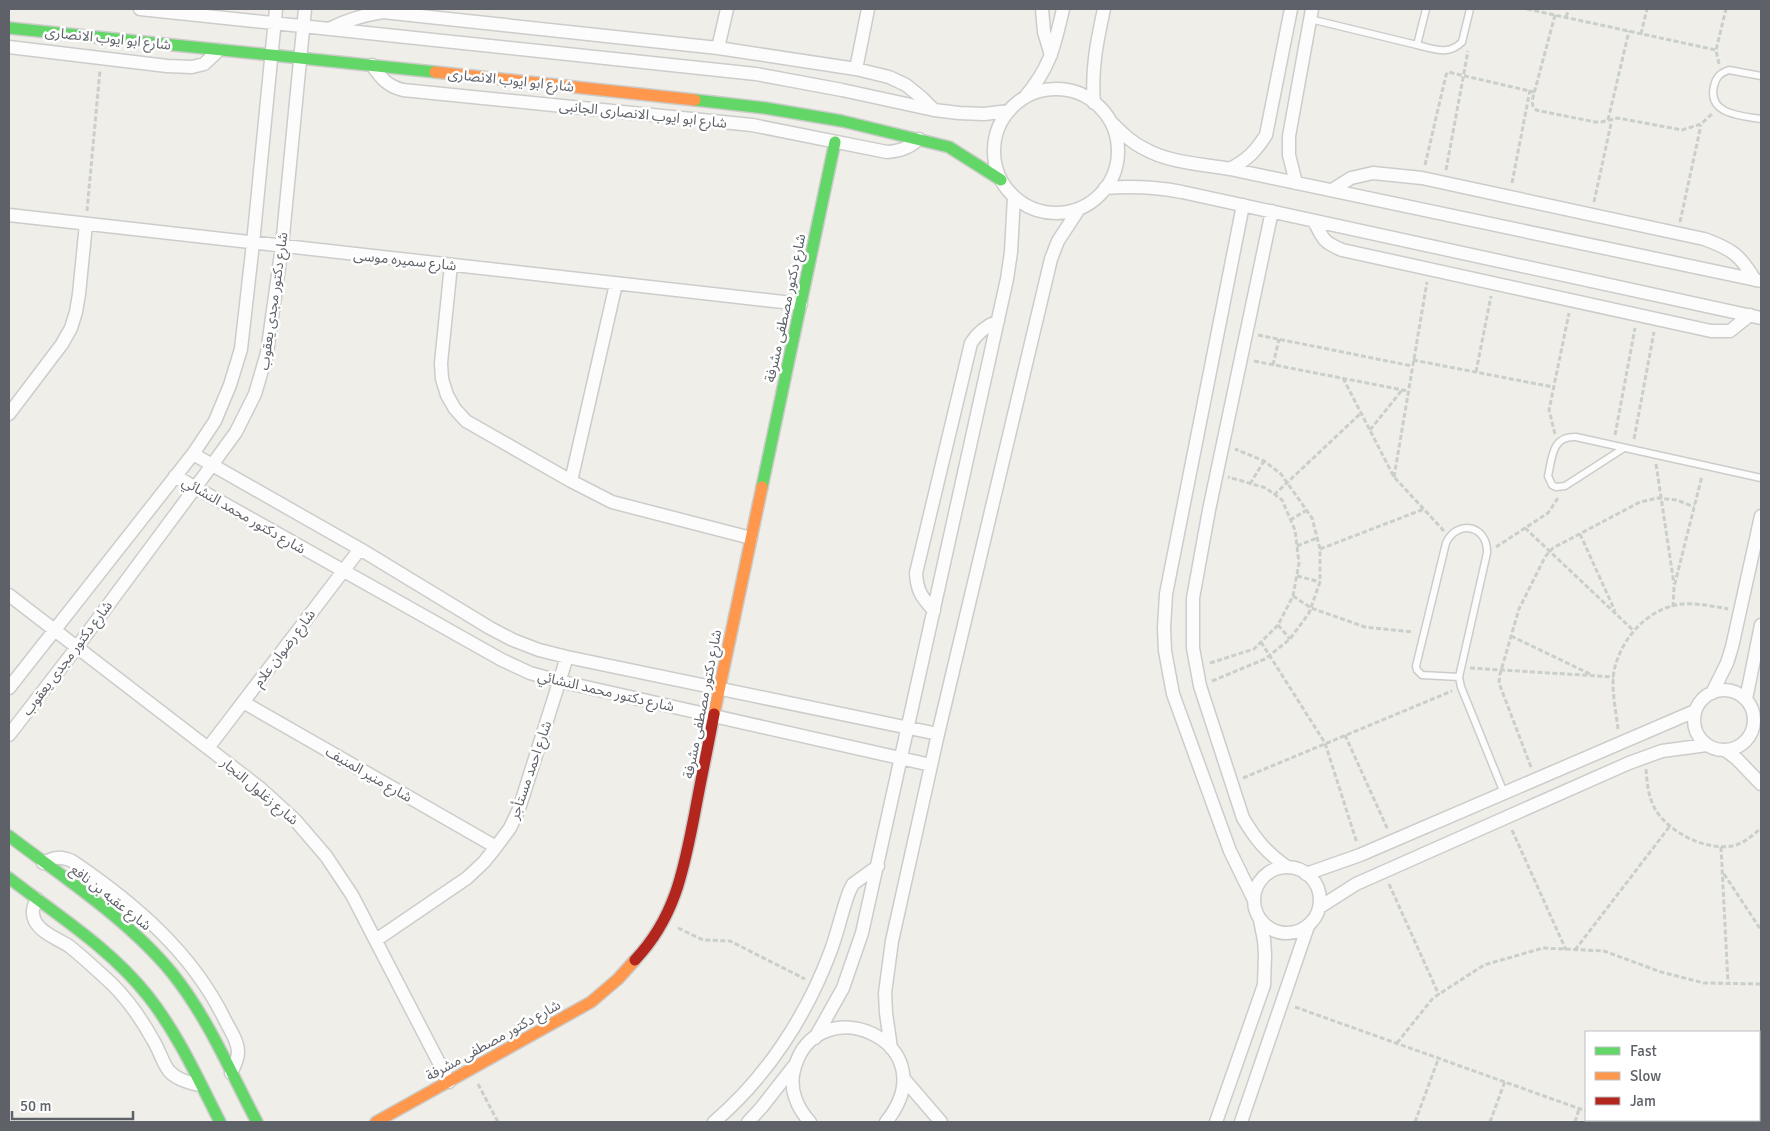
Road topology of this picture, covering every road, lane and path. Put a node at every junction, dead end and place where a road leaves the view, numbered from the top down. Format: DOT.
graph roads {
  1 [pos="140,9"];
  2 [pos="276,9"];
  3 [pos="305,9"];
  4 [pos="727,9"];
  5 [pos="868,9"];
  6 [pos="1042,9"];
  7 [pos="1063,9"];
  8 [pos="1104,9"];
  9 [pos="1291,9"];
  10 [pos="1426,9"];
  11 [pos="1470,9"];
  12 [pos="1527,9"];
  13 [pos="1568,9"];
  14 [pos="1647,9"];
  15 [pos="1726,9"];
  16 [pos="209,12"];
  17 [pos="1311,14"];
  18 [pos="1555,15"];
  19 [pos="1566,17"];
  20 [pos="275,23"];
  21 [pos="303,26"];
  22 [pos="9,28"];
  23 [pos="329,29"];
  24 [pos="1629,31"];
  25 [pos="1641,34"];
  26 [pos="1462,42"];
  27 [pos="1417,45"];
  28 [pos="9,47"];
  29 [pos="718,48"];
  30 [pos="219,50"];
  31 [pos="1716,50"];
  32 [pos="272,55"];
  33 [pos="102,57"];
  34 [pos="1051,57"];
  35 [pos="300,58"];
  36 [pos="372,65"];
  37 [pos="856,69"];
  38 [pos="1724,72"];
  39 [pos="1464,75"];
  40 [pos="1761,76"];
  41 [pos="1530,90"];
  42 [pos="1534,92"];
  43 [pos="1022,100"];
  44 [pos="1094,103"];
  45 [pos="1719,107"];
  46 [pos="934,110"];
  47 [pos="1009,111"];
  48 [pos="1761,119"];
  49 [pos="1609,120"];
  50 [pos="1111,122"];
  51 [pos="1701,124"];
  52 [pos="919,139"];
  53 [pos="835,142"];
  54 [pos="1230,169"];
  55 [pos="1422,178"];
  56 [pos="1001,180"];
  57 [pos="1296,183"];
  58 [pos="1444,183"];
  59 [pos="1105,188"];
  60 [pos="1332,190"];
  61 [pos="1014,197"];
  62 [pos="1510,197"];
  63 [pos="1243,205"];
  64 [pos="1079,209"];
  65 [pos="1272,211"];
  66 [pos="9,215"];
  67 [pos="1591,215"];
  68 [pos="1314,221"];
  69 [pos="86,224"];
  70 [pos="1678,233"];
  71 [pos="254,243"];
  72 [pos="282,246"];
  73 [pos="451,265"];
  74 [pos="1429,269"];
  75 [pos="1758,281"];
  76 [pos="1494,283"];
  77 [pos="616,284"];
  78 [pos="1572,300"];
  79 [pos="801,304"];
  80 [pos="1637,315"];
  81 [pos="1756,317"];
  82 [pos="1656,319"];
  83 [pos="998,322"];
  84 [pos="1247,333"];
  85 [pos="1278,340"];
  86 [pos="1241,359"];
  87 [pos="1414,360"];
  88 [pos="1273,365"];
  89 [pos="1412,366"];
  90 [pos="1476,372"];
  91 [pos="1343,378"];
  92 [pos="1553,387"];
  93 [pos="1402,390"];
  94 [pos="1408,391"];
  95 [pos="14,399"];
  96 [pos="1361,413"];
  97 [pos="9,414"];
  98 [pos="1370,430"];
  99 [pos="1558,441"];
  100 [pos="1223,445"];
  101 [pos="1613,445"];
  102 [pos="1624,448"];
  103 [pos="1632,449"];
  104 [pos="193,454"];
  105 [pos="1654,454"];
  106 [pos="1264,461"];
  107 [pos="212,465"];
  108 [pos="1705,465"];
  109 [pos="1217,474"];
  110 [pos="175,476"];
  111 [pos="1394,476"];
  112 [pos="1761,478"];
  113 [pos="571,481"];
  114 [pos="1287,482"];
  115 [pos="1250,484"];
  116 [pos="195,488"];
  117 [pos="1561,488"];
  118 [pos="1274,495"];
  119 [pos="1661,499"];
  120 [pos="1694,507"];
  121 [pos="1307,510"];
  122 [pos="1424,510"];
  123 [pos="1761,516"];
  124 [pos="1290,520"];
  125 [pos="1525,528"];
  126 [pos="1580,534"];
  127 [pos="1449,537"];
  128 [pos="751,538"];
  129 [pos="1317,538"];
  130 [pos="1297,546"];
  131 [pos="360,549"];
  132 [pos="1320,549"];
  133 [pos="1550,551"];
  134 [pos="1487,553"];
  135 [pos="343,572"];
  136 [pos="1297,576"];
  137 [pos="1320,582"];
  138 [pos="1674,587"];
  139 [pos="9,595"];
  140 [pos="1293,596"];
  141 [pos="1673,607"];
  142 [pos="1311,608"];
  143 [pos="934,611"];
  144 [pos="1741,611"];
  145 [pos="1616,614"];
  146 [pos="1278,625"];
  147 [pos="1761,625"];
  148 [pos="54,630"];
  149 [pos="1634,631"];
  150 [pos="1424,634"];
  151 [pos="1511,636"];
  152 [pos="1290,639"];
  153 [pos="1261,642"];
  154 [pos="77,647"];
  155 [pos="1270,655"];
  156 [pos="567,658"];
  157 [pos="1196,667"];
  158 [pos="1460,667"];
  159 [pos="1501,670"];
  160 [pos="1592,676"];
  161 [pos="1459,677"];
  162 [pos="1614,677"];
  163 [pos="559,681"];
  164 [pos="1200,686"];
  165 [pos="1461,687"];
  166 [pos="9,688"];
  167 [pos="719,689"];
  168 [pos="1712,693"];
  169 [pos="1746,699"];
  170 [pos="242,702"];
  171 [pos="1695,711"];
  172 [pos="1756,715"];
  173 [pos="714,716"];
  174 [pos="908,728"];
  175 [pos="938,734"];
  176 [pos="1761,734"];
  177 [pos="9,735"];
  178 [pos="1345,735"];
  179 [pos="1325,743"];
  180 [pos="1620,743"];
  181 [pos="1707,745"];
  182 [pos="208,748"];
  183 [pos="1725,750"];
  184 [pos="1645,756"];
  185 [pos="901,757"];
  186 [pos="931,765"];
  187 [pos="1536,779"];
  188 [pos="1231,783"];
  189 [pos="1761,784"];
  190 [pos="1504,793"];
  191 [pos="1506,816"];
  192 [pos="1670,826"];
  193 [pos="1761,828"];
  194 [pos="9,836"];
  195 [pos="1392,841"];
  196 [pos="496,847"];
  197 [pos="1721,847"];
  198 [pos="1360,855"];
  199 [pos="43,863"];
  200 [pos="878,866"];
  201 [pos="1287,867"];
  202 [pos="1384,872"];
  203 [pos="1722,873"];
  204 [pos="1306,874"];
  205 [pos="9,878"];
  206 [pos="37,899"];
  207 [pos="1254,900"];
  208 [pos="1320,907"];
  209 [pos="1260,920"];
  210 [pos="664,921"];
  211 [pos="1308,926"];
  212 [pos="1761,930"];
  213 [pos="376,940"];
  214 [pos="1566,950"];
  215 [pos="1575,950"];
  216 [pos="1728,983"];
  217 [pos="816,984"];
  218 [pos="1761,984"];
  219 [pos="1438,995"];
  220 [pos="1283,1003"];
  221 [pos="815,1038"];
  222 [pos="1397,1043"];
  223 [pos="892,1048"];
  224 [pos="1439,1057"];
  225 [pos="796,1064"];
  226 [pos="471,1070"];
  227 [pos="231,1074"];
  228 [pos="904,1079"];
  229 [pos="1505,1081"];
  230 [pos="449,1082"];
  231 [pos="200,1085"];
  232 [pos="1579,1108"];
  233 [pos="1585,1111"];
  234 [pos="220,1122"];
  235 [pos="257,1122"];
  236 [pos="376,1122"];
  237 [pos="498,1122"];
  238 [pos="714,1122"];
  239 [pos="748,1122"];
  240 [pos="810,1122"];
  241 [pos="886,1122"];
  242 [pos="941,1122"];
  243 [pos="1216,1122"];
  244 [pos="1241,1122"];
  245 [pos="1415,1122"];
  246 [pos="1490,1122"];
  247 [pos="1574,1122"];
  1 -- 16 [label="street"];
  2 -- 20 [label="street, شارع دكتور مجدى يعقوب"];
  3 -- 21 [label="street, شارع دكتور مجدى يعقوب"];
  4 -- 29 [label="street"];
  5 -- 37 [label="street"];
  6 -- 34 [label="street"];
  7 -- 34 [label="street"];
  8 -- 44 [label="street"];
  9 -- 54 [label="street"];
  10 -- 27 [label="lane"];
  11 -- 26 [label="lane"];
  12 -- 18 [label="path"];
  13 -- 19 [label="path"];
  14 -- 25 [label="path"];
  15 -- 31 [label="path"];
  16 -- 20 [label="street"];
  17 -- 27 [label="lane"];
  17 -- 57 [label="street"];
  18 -- 19 [label="path"];
  18 -- 42 [label="path"];
  19 -- 24 [label="path"];
  20 -- 21 [label="street"];
  20 -- 32 [label="street, شارع دكتور مجدى يعقوب"];
  21 -- 23 [label="street"];
  21 -- 35 [label="street, شارع دكتور مجدى يعقوب"];
  22 -- 30 [label="street, شارع ابو ايوب الانصارى"];
  23 -- 29 [label="street"];
  23 -- 46 [label="street"];
  24 -- 25 [label="path"];
  24 -- 49 [label="path"];
  25 -- 31 [label="path"];
  26 -- 27 [label="lane"];
  26 -- 39 [label="path"];
  28 -- 33 [label="street"];
  29 -- 37 [label="street"];
  30 -- 32 [label="street, شارع ابو ايوب الانصارى"];
  30 -- 33 [label="street"];
  31 -- 38 [label="path"];
  32 -- 35 [label="street, شارع ابو ايوب الانصارى"];
  32 -- 71 [label="street, شارع دكتور مجدى يعقوب"];
  33 -- 69 [label="path"];
  34 -- 43 [label="street"];
  35 -- 36 [label="street, شارع ابو ايوب الانصارى"];
  35 -- 72 [label="street, شارع دكتور مجدى يعقوب"];
  36 -- 52 [label="street, شارع ابو ايوب الانصارى"];
  36 -- 53 [label="street, شارع ابو ايوب الانصارى الجانبى"];
  37 -- 46 [label="street"];
  38 -- 40 [label="lane"];
  38 -- 45 [label="lane"];
  39 -- 41 [label="path"];
  39 -- 55 [label="path"];
  39 -- 58 [label="path"];
  41 -- 42 [label="path"];
  41 -- 62 [label="path"];
  42 -- 49 [label="path"];
  43 -- 44 [label="street"];
  43 -- 47 [label="street"];
  44 -- 50 [label="street"];
  45 -- 48 [label="lane"];
  45 -- 51 [label="path"];
  46 -- 47 [label="street"];
  47 -- 56 [label="street"];
  49 -- 51 [label="path"];
  49 -- 67 [label="path"];
  50 -- 54 [label="street"];
  50 -- 59 [label="street"];
  51 -- 70 [label="path"];
  52 -- 53 [label="street, شارع ابو ايوب الانصارى الجانبى"];
  52 -- 56 [label="street, شارع ابو ايوب الانصارى"];
  53 -- 79 [label="street, شارع دكتور مصطفى مشرفة"];
  54 -- 57 [label="street"];
  55 -- 58 [label="street"];
  55 -- 60 [label="street"];
  56 -- 61 [label="street"];
  57 -- 60 [label="street"];
  58 -- 62 [label="street"];
  59 -- 63 [label="street"];
  59 -- 64 [label="street"];
  60 -- 75 [label="street"];
  61 -- 64 [label="street"];
  61 -- 83 [label="street"];
  62 -- 67 [label="street"];
  63 -- 65 [label="street"];
  63 -- 207 [label="street"];
  64 -- 175 [label="street"];
  65 -- 68 [label="street"];
  65 -- 84 [label="street"];
  66 -- 69 [label="street, شارع سميره موسى"];
  67 -- 70 [label="street"];
  68 -- 74 [label="street"];
  68 -- 81 [label="street"];
  69 -- 71 [label="street, شارع سميره موسى"];
  69 -- 95 [label="street"];
  70 -- 75 [label="street"];
  71 -- 72 [label="street, شارع سميره موسى"];
  71 -- 104 [label="street, شارع دكتور مجدى يعقوب"];
  72 -- 73 [label="street, شارع سميره موسى"];
  72 -- 107 [label="street, شارع دكتور مجدى يعقوب"];
  73 -- 77 [label="street, شارع سميره موسى"];
  73 -- 113 [label="street"];
  74 -- 76 [label="street"];
  74 -- 87 [label="path"];
  76 -- 78 [label="street"];
  76 -- 90 [label="path"];
  77 -- 79 [label="street, شارع سميره موسى"];
  77 -- 113 [label="street"];
  78 -- 80 [label="street"];
  78 -- 92 [label="path"];
  79 -- 128 [label="street, شارع دكتور مصطفى مشرفة"];
  80 -- 82 [label="street"];
  80 -- 101 [label="path"];
  81 -- 82 [label="street"];
  82 -- 103 [label="path"];
  83 -- 143 [label="street"];
  83 -- 143 [label="street"];
  84 -- 85 [label="path"];
  84 -- 86 [label="street"];
  85 -- 88 [label="path"];
  85 -- 89 [label="path"];
  86 -- 88 [label="path"];
  86 -- 100 [label="street"];
  87 -- 89 [label="path"];
  87 -- 90 [label="path"];
  88 -- 91 [label="path"];
  89 -- 94 [label="path"];
  90 -- 92 [label="path"];
  91 -- 93 [label="path"];
  91 -- 96 [label="path"];
  92 -- 99 [label="path"];
  93 -- 94 [label="path"];
  93 -- 98 [label="path"];
  94 -- 111 [label="path"];
  95 -- 97 [label="street"];
  96 -- 98 [label="path"];
  96 -- 114 [label="path"];
  98 -- 111 [label="path"];
  99 -- 101 [label="lane"];
  99 -- 117 [label="lane"];
  100 -- 106 [label="path"];
  100 -- 109 [label="street"];
  101 -- 102 [label="lane"];
  102 -- 103 [label="lane"];
  102 -- 117 [label="lane"];
  103 -- 105 [label="lane"];
  104 -- 107 [label="street, شارع دكتور محمد النشائي"];
  104 -- 110 [label="street, شارع دكتور مجدى يعقوب"];
  105 -- 108 [label="lane"];
  105 -- 119 [label="path"];
  106 -- 114 [label="path"];
  106 -- 115 [label="path"];
  107 -- 116 [label="street, شارع دكتور مجدى يعقوب"];
  107 -- 131 [label="street, شارع دكتور محمد النشائي"];
  108 -- 112 [label="lane"];
  108 -- 120 [label="path"];
  109 -- 115 [label="path"];
  109 -- 157 [label="street"];
  110 -- 116 [label="street, شارع دكتور محمد النشائي"];
  110 -- 148 [label="street, شارع دكتور مجدى يعقوب"];
  111 -- 122 [label="path"];
  113 -- 128 [label="street"];
  114 -- 118 [label="path"];
  114 -- 121 [label="path"];
  115 -- 118 [label="path"];
  116 -- 135 [label="street, شارع دكتور محمد النشائي"];
  116 -- 154 [label="street, شارع دكتور مجدى يعقوب"];
  117 -- 125 [label="path"];
  118 -- 124 [label="path"];
  119 -- 120 [label="path"];
  119 -- 126 [label="path"];
  119 -- 138 [label="path"];
  120 -- 138 [label="path"];
  121 -- 124 [label="path"];
  121 -- 129 [label="path"];
  122 -- 127 [label="path"];
  122 -- 132 [label="path"];
  123 -- 144 [label="street"];
  124 -- 130 [label="path"];
  125 -- 133 [label="path"];
  125 -- 134 [label="path"];
  126 -- 133 [label="path"];
  126 -- 145 [label="path"];
  127 -- 134 [label="lane"];
  127 -- 150 [label="lane"];
  128 -- 167 [label="street, شارع دكتور مصطفى مشرفة"];
  129 -- 130 [label="path"];
  129 -- 132 [label="path"];
  130 -- 136 [label="path"];
  131 -- 135 [label="street, شارع رضوان علام"];
  131 -- 156 [label="street, شارع دكتور محمد النشائي"];
  132 -- 137 [label="path"];
  133 -- 145 [label="path"];
  133 -- 151 [label="path"];
  134 -- 158 [label="lane"];
  135 -- 163 [label="street, شارع دكتور محمد النشائي"];
  135 -- 170 [label="street, شارع رضوان علام"];
  136 -- 137 [label="path"];
  136 -- 140 [label="path"];
  137 -- 142 [label="path"];
  138 -- 141 [label="path"];
  139 -- 148 [label="street, شارع زغلول النجار"];
  140 -- 142 [label="path"];
  140 -- 146 [label="path"];
  141 -- 144 [label="path"];
  141 -- 149 [label="path"];
  142 -- 150 [label="path"];
  142 -- 152 [label="path"];
  143 -- 174 [label="street"];
  144 -- 168 [label="street"];
  145 -- 149 [label="path"];
  146 -- 152 [label="path"];
  146 -- 153 [label="path"];
  147 -- 169 [label="street"];
  148 -- 154 [label="street, شارع زغلول النجار"];
  148 -- 166 [label="street, شارع دكتور مجدى يعقوب"];
  149 -- 162 [label="path"];
  150 -- 161 [label="lane"];
  151 -- 159 [label="path"];
  151 -- 160 [label="path"];
  152 -- 155 [label="path"];
  153 -- 155 [label="path"];
  153 -- 157 [label="path"];
  154 -- 177 [label="street, شارع دكتور مجدى يعقوب"];
  154 -- 182 [label="street, شارع زغلول النجار"];
  155 -- 164 [label="path"];
  155 -- 179 [label="path"];
  156 -- 163 [label="street, شارع احمد مستأجر"];
  156 -- 167 [label="street, شارع دكتور محمد النشائي"];
  157 -- 164 [label="street"];
  158 -- 159 [label="path"];
  158 -- 161 [label="lane"];
  159 -- 160 [label="path"];
  159 -- 187 [label="path"];
  160 -- 162 [label="path"];
  161 -- 165 [label="lane"];
  162 -- 180 [label="path"];
  163 -- 173 [label="street, شارع دكتور محمد النشائي"];
  163 -- 196 [label="street, شارع احمد مستأجر"];
  164 -- 188 [label="street"];
  165 -- 178 [label="path"];
  165 -- 190 [label="lane"];
  167 -- 173 [label="street, شارع دكتور مصطفى مشرفة"];
  167 -- 174 [label="street, شارع دكتور محمد النشائي"];
  168 -- 169 [label="street"];
  168 -- 171 [label="street"];
  169 -- 172 [label="street"];
  170 -- 182 [label="street, شارع رضوان علام"];
  170 -- 196 [label="street, شارع منير المنيف"];
  171 -- 180 [label="street"];
  171 -- 181 [label="street"];
  172 -- 176 [label="street"];
  172 -- 183 [label="street"];
  173 -- 185 [label="street, شارع دكتور محمد النشائي"];
  173 -- 210 [label="street, شارع دكتور مصطفى مشرفة"];
  174 -- 175 [label="street, شارع دكتور محمد النشائي"];
  174 -- 185 [label="street"];
  175 -- 186 [label="street"];
  178 -- 179 [label="path"];
  178 -- 195 [label="path"];
  179 -- 188 [label="path"];
  179 -- 198 [label="path"];
  180 -- 187 [label="street"];
  181 -- 183 [label="street"];
  181 -- 184 [label="street"];
  182 -- 213 [label="street, شارع زغلول النجار"];
  183 -- 189 [label="street"];
  184 -- 191 [label="street"];
  184 -- 192 [label="path"];
  185 -- 186 [label="street, شارع دكتور محمد النشائي"];
  185 -- 200 [label="street"];
  186 -- 223 [label="street"];
  187 -- 190 [label="street"];
  188 -- 201 [label="street"];
  190 -- 195 [label="street"];
  191 -- 202 [label="street"];
  191 -- 214 [label="path"];
  192 -- 197 [label="path"];
  192 -- 215 [label="path"];
  193 -- 197 [label="path"];
  194 -- 199 [label="street, شارع عقبه بن نافع"];
  195 -- 198 [label="street"];
  196 -- 213 [label="street, شارع احمد مستأجر"];
  197 -- 203 [label="path"];
  198 -- 204 [label="street"];
  199 -- 227 [label="street, شارع عقبه بن نافع"];
  199 -- 227 [label="street"];
  200 -- 217 [label="street"];
  200 -- 221 [label="street"];
  201 -- 204 [label="street"];
  201 -- 207 [label="street"];
  202 -- 208 [label="street"];
  202 -- 219 [label="path"];
  203 -- 212 [label="path"];
  203 -- 216 [label="path"];
  204 -- 208 [label="street"];
  205 -- 206 [label="street"];
  206 -- 231 [label="street"];
  206 -- 231 [label="street"];
  207 -- 209 [label="street"];
  208 -- 211 [label="street"];
  209 -- 211 [label="street"];
  209 -- 243 [label="street"];
  210 -- 217 [label="path"];
  210 -- 226 [label="street, شارع دكتور مصطفى مشرفة"];
  211 -- 220 [label="street"];
  213 -- 230 [label="street, شارع زغلول النجار"];
  214 -- 215 [label="path"];
  214 -- 219 [label="path"];
  215 -- 216 [label="path"];
  216 -- 218 [label="path"];
  217 -- 238 [label="street"];
  219 -- 222 [label="path"];
  220 -- 222 [label="path"];
  220 -- 244 [label="street"];
  221 -- 223 [label="street"];
  221 -- 225 [label="street"];
  222 -- 224 [label="path"];
  223 -- 228 [label="street"];
  224 -- 229 [label="path"];
  224 -- 245 [label="path"];
  225 -- 239 [label="street"];
  225 -- 240 [label="street"];
  226 -- 230 [label="street, شارع دكتور مصطفى مشرفة"];
  226 -- 237 [label="path"];
  227 -- 235 [label="street, شارع عقبه بن نافع"];
  228 -- 241 [label="street"];
  228 -- 242 [label="street"];
  229 -- 232 [label="path"];
  229 -- 246 [label="path"];
  230 -- 236 [label="street, شارع دكتور مصطفى مشرفة"];
  231 -- 234 [label="street"];
  232 -- 233 [label="path"];
  232 -- 247 [label="path"];
}
